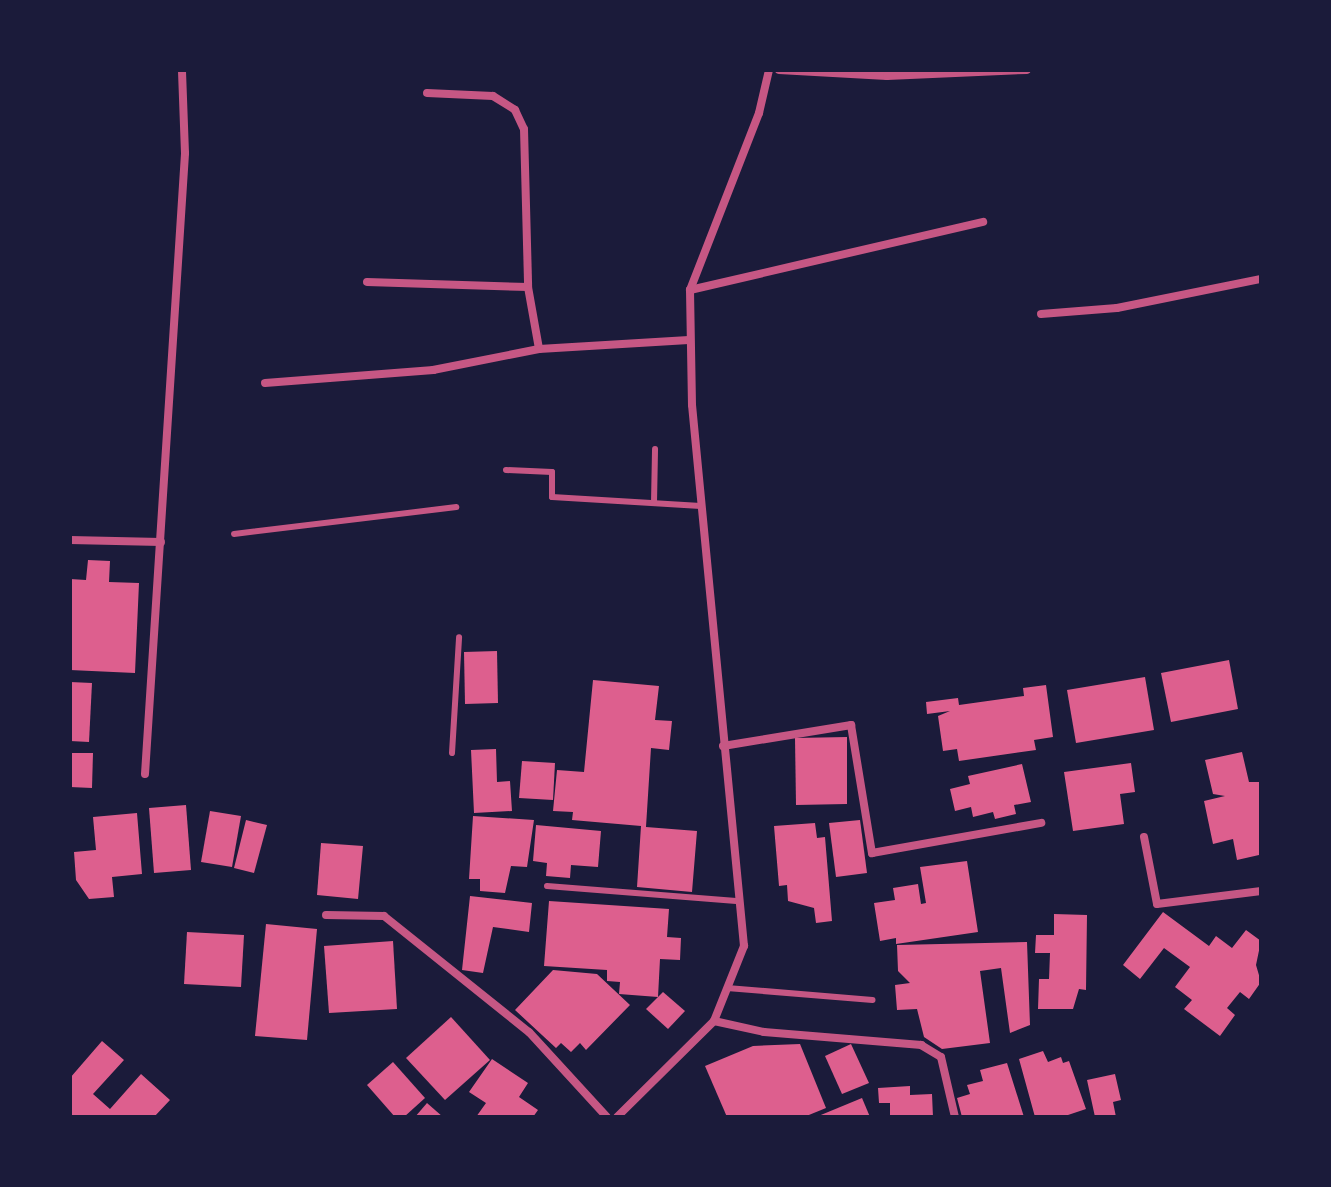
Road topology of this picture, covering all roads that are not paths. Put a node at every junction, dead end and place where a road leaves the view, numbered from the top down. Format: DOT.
graph roads {
  1 [pos="182,70"];
  2 [pos="769,70"];
  3 [pos="779,70"];
  4 [pos="1027,70"];
  5 [pos="427,93"];
  6 [pos="983,222"];
  7 [pos="1261,279"];
  8 [pos="367,282"];
  9 [pos="528,287"];
  10 [pos="690,290"];
  11 [pos="1041,314"];
  12 [pos="689,340"];
  13 [pos="539,349"];
  14 [pos="265,383"];
  15 [pos="655,449"];
  16 [pos="506,470"];
  17 [pos="654,503"];
  18 [pos="701,506"];
  19 [pos="456,507"];
  20 [pos="234,534"];
  21 [pos="70,540"];
  22 [pos="161,542"];
  23 [pos="459,637"];
  24 [pos="723,746"];
  25 [pos="452,753"];
  26 [pos="145,774"];
  27 [pos="1041,823"];
  28 [pos="1144,837"];
  29 [pos="547,886"];
  30 [pos="1261,891"];
  31 [pos="739,901"];
  32 [pos="326,915"];
  33 [pos="727,988"];
  34 [pos="873,1000"];
  35 [pos="714,1021"];
  36 [pos="607,1117"];
  37 [pos="617,1117"];
  38 [pos="955,1117"];
  1 -- 22 [label="street"];
  2 -- 10 [label="street"];
  3 -- 4 [label="street"];
  5 -- 9 [label="street"];
  6 -- 10 [label="street"];
  7 -- 11 [label="street"];
  8 -- 9 [label="street"];
  9 -- 13 [label="street"];
  10 -- 12 [label="street"];
  12 -- 13 [label="street"];
  12 -- 18 [label="street"];
  13 -- 14 [label="street"];
  15 -- 17 [label="lane"];
  16 -- 17 [label="lane"];
  17 -- 18 [label="lane"];
  18 -- 24 [label="street"];
  19 -- 20 [label="lane"];
  21 -- 22 [label="street"];
  22 -- 26 [label="street"];
  23 -- 25 [label="lane"];
  24 -- 27 [label="street"];
  24 -- 31 [label="street"];
  28 -- 30 [label="street"];
  29 -- 31 [label="lane"];
  31 -- 33 [label="street"];
  32 -- 36 [label="street"];
  33 -- 34 [label="lane"];
  33 -- 35 [label="street"];
  35 -- 37 [label="street"];
  35 -- 38 [label="street"];
}
